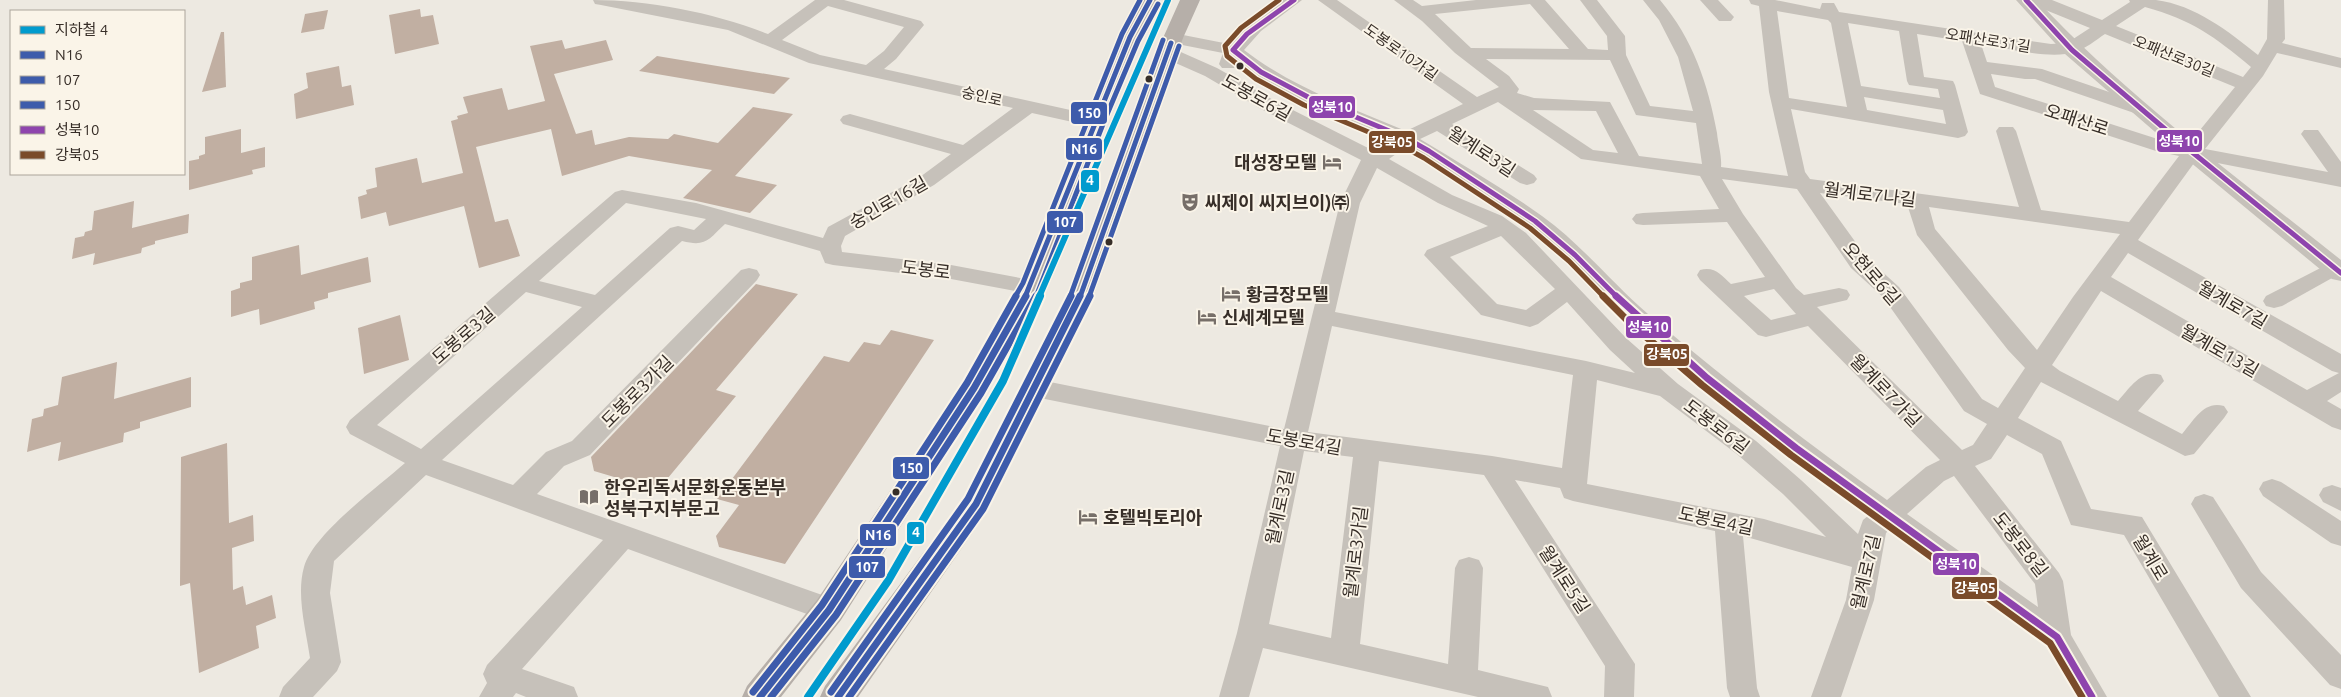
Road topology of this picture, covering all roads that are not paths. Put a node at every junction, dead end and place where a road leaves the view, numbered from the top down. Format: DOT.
graph roads {
  1 [pos="601,0"];
  2 [pos="826,0"];
  3 [pos="1150,0"];
  4 [pos="1190,0"];
  5 [pos="1294,0"];
  6 [pos="1326,0"];
  7 [pos="1402,0"];
  8 [pos="1523,0"];
  9 [pos="1536,0"];
  10 [pos="1588,0"];
  11 [pos="1651,0"];
  12 [pos="1708,0"];
  13 [pos="2026,0"];
  14 [pos="2037,0"];
  15 [pos="2068,0"];
  16 [pos="2276,0"];
  17 [pos="1764,1"];
  18 [pos="2141,1"];
  19 [pos="1831,8"];
  20 [pos="1420,11"];
  21 [pos="1725,17"];
  22 [pos="2109,23"];
  23 [pos="1907,28"];
  24 [pos="1970,37"];
  25 [pos="2162,37"];
  26 [pos="1174,38"];
  27 [pos="769,41"];
  28 [pos="2271,46"];
  29 [pos="2070,48"];
  30 [pos="1232,50"];
  31 [pos="1467,53"];
  32 [pos="1583,54"];
  33 [pos="1617,55"];
  34 [pos="2341,63"];
  35 [pos="2260,65"];
  36 [pos="1979,66"];
  37 [pos="870,71"];
  38 [pos="1211,72"];
  39 [pos="2246,85"];
  40 [pos="1854,90"];
  41 [pos="1500,94"];
  42 [pos="1780,102"];
  43 [pos="1476,105"];
  44 [pos="1952,106"];
  45 [pos="1027,107"];
  46 [pos="2140,109"];
  47 [pos="1858,114"];
  48 [pos="1705,118"];
  49 [pos="850,120"];
  50 [pos="1095,121"];
  51 [pos="1438,122"];
  52 [pos="2006,131"];
  53 [pos="2311,134"];
  54 [pos="1406,138"];
  55 [pos="966,152"];
  56 [pos="2192,152"];
  57 [pos="1375,159"];
  58 [pos="1632,161"];
  59 [pos="1708,172"];
  60 [pos="2341,176"];
  61 [pos="1527,179"];
  62 [pos="2341,180"];
  63 [pos="1804,186"];
  64 [pos="1916,200"];
  65 [pos="1733,215"];
  66 [pos="721,216"];
  67 [pos="2032,216"];
  68 [pos="1643,220"];
  69 [pos="1504,227"];
  70 [pos="2130,236"];
  71 [pos="830,246"];
  72 [pos="2338,270"];
  73 [pos="1708,274"];
  74 [pos="749,275"];
  75 [pos="2098,279"];
  76 [pos="1778,281"];
  77 [pos="522,284"];
  78 [pos="1031,287"];
  79 [pos="1569,290"];
  80 [pos="1727,292"];
  81 [pos="1839,295"];
  82 [pos="2274,301"];
  83 [pos="601,304"];
  84 [pos="1806,311"];
  85 [pos="1323,318"];
  86 [pos="2341,365"];
  87 [pos="2038,366"];
  88 [pos="1586,369"];
  89 [pos="2152,381"];
  90 [pos="2341,382"];
  91 [pos="1035,388"];
  92 [pos="1669,390"];
  93 [pos="2308,401"];
  94 [pos="2215,412"];
  95 [pos="2121,413"];
  96 [pos="2000,421"];
  97 [pos="2341,421"];
  98 [pos="1294,440"];
  99 [pos="1367,451"];
  100 [pos="424,462"];
  101 [pos="1958,463"];
  102 [pos="1492,466"];
  103 [pos="1574,480"];
  104 [pos="2272,490"];
  105 [pos="517,498"];
  106 [pos="2204,504"];
  107 [pos="1887,514"];
  108 [pos="1728,523"];
  109 [pos="2341,535"];
  110 [pos="622,537"];
  111 [pos="1867,560"];
  112 [pos="1469,568"];
  113 [pos="829,610"];
  114 [pos="1252,633"];
  115 [pos="2057,637"];
  116 [pos="1344,654"];
  117 [pos="2341,676"];
  118 [pos="1462,680"];
  119 [pos="502,687"];
  120 [pos="294,697"];
  121 [pos="563,697"];
  122 [pos="760,697"];
  123 [pos="838,697"];
  124 [pos="1234,697"];
  125 [pos="1536,697"];
  126 [pos="1619,697"];
  127 [pos="1745,697"];
  128 [pos="1826,697"];
  129 [pos="2092,697"];
  130 [pos="2236,697"];
  1 -- 27 [label="street, 숭인로"];
  2 -- 27 [label="street"];
  2 -- 37 [label="street"];
  3 -- 50 [label="main road"];
  4 -- 26 [label="main road"];
  5 -- 30 [label="street"];
  6 -- 43 [label="street, 도봉로10가길"];
  7 -- 20 [label="street"];
  8 -- 20 [label="street"];
  9 -- 32 [label="street"];
  10 -- 33 [label="street"];
  11 -- 48 [label="street"];
  12 -- 21 [label="street"];
  13 -- 29 [label="street, 오패산로"];
  14 -- 22 [label="street"];
  15 -- 22 [label="street"];
  16 -- 28 [label="street"];
  17 -- 19 [label="street, 오패산로31길"];
  17 -- 42 [label="street, 오현로6길"];
  18 -- 22 [label="street"];
  18 -- 35 [label="street, 오패산로30길"];
  19 -- 23 [label="street, 오패산로31길"];
  19 -- 40 [label="street"];
  20 -- 31 [label="street"];
  22 -- 25 [label="street"];
  22 -- 29 [label="street"];
  22 -- 39 [label="street, 오패산로30길"];
  23 -- 24 [label="street, 오패산로31길"];
  23 -- 44 [label="street"];
  24 -- 29 [label="street, 오패산로31길"];
  24 -- 36 [label="street, 오패산로"];
  26 -- 30 [label="street"];
  26 -- 38 [label="street, 도봉로6길"];
  26 -- 91 [label="main road"];
  27 -- 37 [label="street, 숭인로"];
  28 -- 34 [label="street"];
  28 -- 35 [label="street"];
  29 -- 46 [label="street, 오패산로"];
  30 -- 38 [label="street"];
  30 -- 54 [label="street, 도봉로8길"];
  31 -- 32 [label="street"];
  31 -- 41 [label="street"];
  32 -- 33 [label="street"];
  33 -- 48 [label="street"];
  35 -- 39 [label="street"];
  36 -- 46 [label="street, 오패산로"];
  36 -- 56 [label="street, 오패산로"];
  37 -- 45 [label="street, 숭인로"];
  38 -- 57 [label="street, 도봉로6길"];
  39 -- 56 [label="street"];
  40 -- 44 [label="street"];
  40 -- 47 [label="street"];
  41 -- 43 [label="street, 월계로3길"];
  41 -- 58 [label="street, 월계로7나길"];
  41 -- 58 [label="street"];
  42 -- 47 [label="street"];
  42 -- 63 [label="street, 오현로6길"];
  43 -- 51 [label="street, 월계로3길"];
  44 -- 47 [label="street"];
  45 -- 50 [label="street, 숭인로"];
  45 -- 55 [label="street, 숭인로16길"];
  46 -- 56 [label="street, 오패산로"];
  48 -- 59 [label="street"];
  49 -- 55 [label="street"];
  50 -- 78 [label="main road"];
  51 -- 54 [label="street, 월계로3길"];
  51 -- 61 [label="street, 월계로3길"];
  52 -- 67 [label="street"];
  53 -- 60 [label="street"];
  54 -- 57 [label="street, 월계로3길"];
  54 -- 107 [label="street, 도봉로8길"];
  55 -- 71 [label="street, 숭인로16길"];
  56 -- 62 [label="street"];
  56 -- 70 [label="street, 월계로7길"];
  56 -- 72 [label="street, 오패산로"];
  57 -- 69 [label="street, 도봉로6길"];
  57 -- 85 [label="street, 월계로3길"];
  58 -- 59 [label="street, 월계로7나길"];
  59 -- 63 [label="street, 월계로7나길"];
  59 -- 65 [label="street, 월계로7가길"];
  63 -- 64 [label="street, 월계로7나길"];
  63 -- 96 [label="street, 오현로6길"];
  64 -- 67 [label="street, 월계로7나길"];
  64 -- 87 [label="street"];
  65 -- 68 [label="street"];
  65 -- 76 [label="street, 월계로7가길"];
  66 -- 71 [label="street"];
  66 -- 77 [label="street, 도봉로3길"];
  66 -- 83 [label="street"];
  67 -- 70 [label="street, 월계로7나길"];
  69 -- 79 [label="street, 도봉로6길"];
  69 -- 79 [label="street"];
  70 -- 75 [label="street, 월계로7길"];
  70 -- 86 [label="street, 월계로7길"];
  71 -- 78 [label="street, 도봉로"];
  72 -- 82 [label="street, 오패산로"];
  73 -- 80 [label="street"];
  74 -- 105 [label="street, 도봉로3가길"];
  75 -- 87 [label="street, 월계로7길"];
  75 -- 93 [label="street, 월계로13길"];
  76 -- 80 [label="street"];
  76 -- 84 [label="street, 월계로7가길"];
  77 -- 83 [label="street"];
  77 -- 100 [label="street, 도봉로3길"];
  78 -- 113 [label="main road"];
  79 -- 92 [label="street, 도봉로6길"];
  80 -- 84 [label="street"];
  81 -- 84 [label="street"];
  83 -- 100 [label="street"];
  84 -- 101 [label="street, 월계로7가길"];
  85 -- 88 [label="street"];
  85 -- 98 [label="street, 월계로3길"];
  87 -- 95 [label="street"];
  87 -- 96 [label="street, 월계로7길"];
  88 -- 92 [label="street"];
  88 -- 103 [label="street"];
  89 -- 95 [label="street"];
  90 -- 93 [label="street"];
  91 -- 98 [label="street, 도봉로4길"];
  91 -- 123 [label="main road"];
  92 -- 111 [label="street, 도봉로6길"];
  93 -- 97 [label="street, 월계로13길"];
  94 -- 95 [label="street"];
  96 -- 101 [label="street, 월계로7길"];
  96 -- 130 [label="street, 월계로"];
  98 -- 99 [label="street, 도봉로4길"];
  98 -- 114 [label="street, 월계로3길"];
  99 -- 102 [label="street, 도봉로4길"];
  99 -- 116 [label="street, 월계로3가길"];
  100 -- 105 [label="street, 도봉로3길"];
  100 -- 120 [label="street"];
  101 -- 107 [label="street, 월계로7길"];
  101 -- 115 [label="street, 도봉로8길"];
  102 -- 103 [label="street, 도봉로4길"];
  102 -- 126 [label="street, 월계로5길"];
  103 -- 108 [label="street, 도봉로4길"];
  104 -- 109 [label="street"];
  105 -- 110 [label="street, 도봉로3길"];
  106 -- 117 [label="street"];
  107 -- 111 [label="street, 월계로7길"];
  107 -- 115 [label="street, 도봉로8길"];
  108 -- 111 [label="street, 도봉로4길"];
  108 -- 127 [label="street"];
  110 -- 113 [label="street, 도봉로3길"];
  110 -- 119 [label="street"];
  111 -- 128 [label="street, 월계로7길"];
  112 -- 118 [label="street"];
  113 -- 122 [label="main road"];
  114 -- 116 [label="street"];
  114 -- 124 [label="street, 월계로3길"];
  115 -- 129 [label="street, 도봉로8길"];
  116 -- 118 [label="street"];
  118 -- 125 [label="street"];
  119 -- 121 [label="street"];
}
